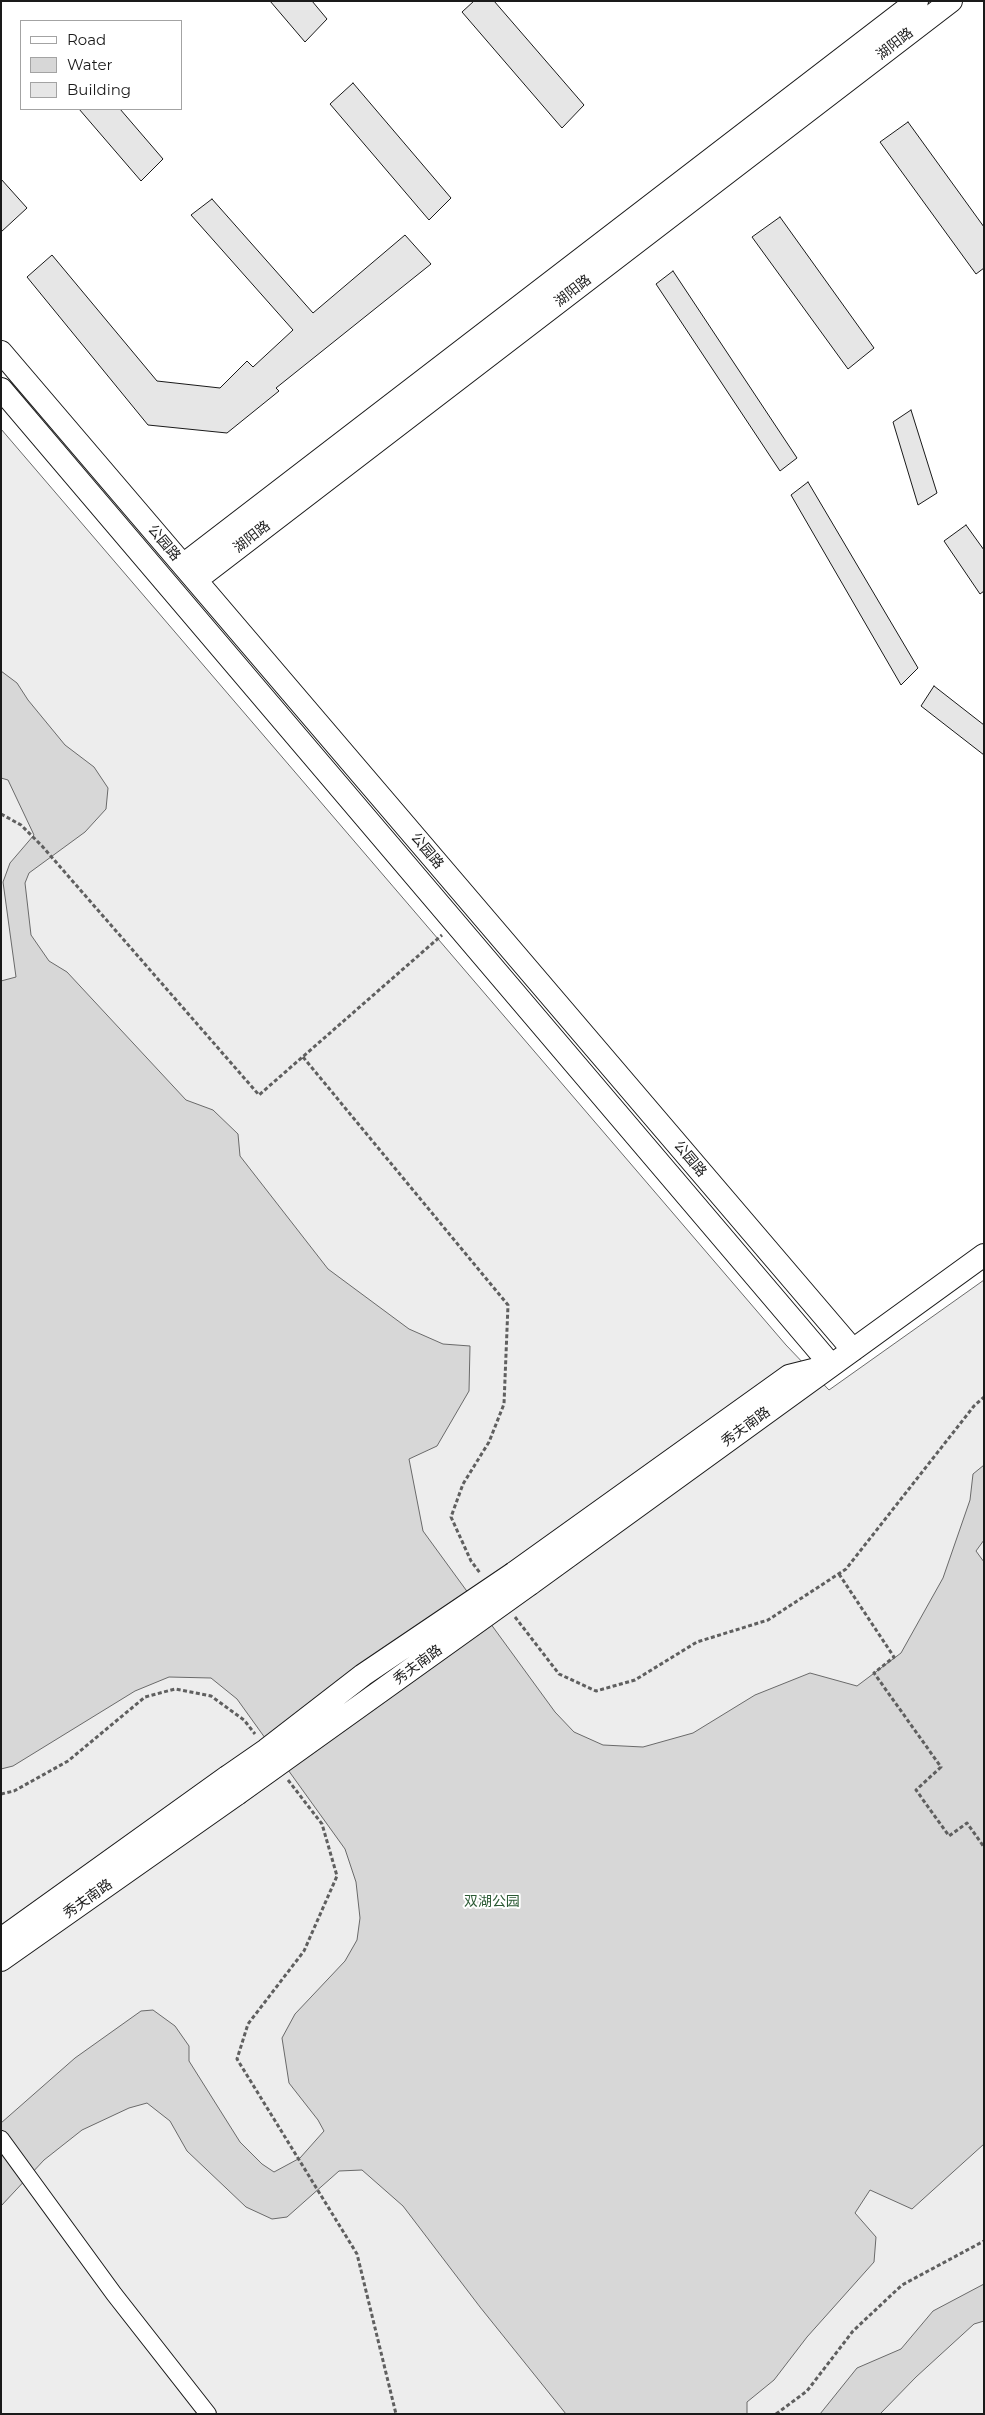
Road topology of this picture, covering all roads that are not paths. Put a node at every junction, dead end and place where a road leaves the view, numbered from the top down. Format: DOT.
graph roads {
  1 [pos="917,1"];
  2 [pos="951,1"];
  3 [pos="1,352"];
  4 [pos="1,389"];
  5 [pos="190,573"];
  6 [pos="984,1255"];
  7 [pos="852,1350"];
  8 [pos="831,1365"];
  9 [pos="522,1579"];
  10 [pos="232,1786"];
  11 [pos="1,1939"];
  12 [pos="1,1960"];
  13 [pos="1,2139"];
  14 [pos="208,2414"];
  1 -- 5 [label="street, 湖阳路"];
  2 -- 5 [label="street, 湖阳路"];
  3 -- 5 [label="street, 公园路"];
  4 -- 8 [label="street, 公园路"];
  5 -- 7 [label="street, 公园路"];
  6 -- 7 [label="street, 秀夫南路"];
  7 -- 8 [label="street, 秀夫南路"];
  8 -- 9 [label="street, 秀夫南路"];
  9 -- 10 [label="street, 秀夫南路, bridge"];
  9 -- 10 [label="street, 秀夫南路, bridge"];
  10 -- 11 [label="street, 秀夫南路"];
  10 -- 12 [label="street, 秀夫南路"];
  13 -- 14 [label="street"];
}
